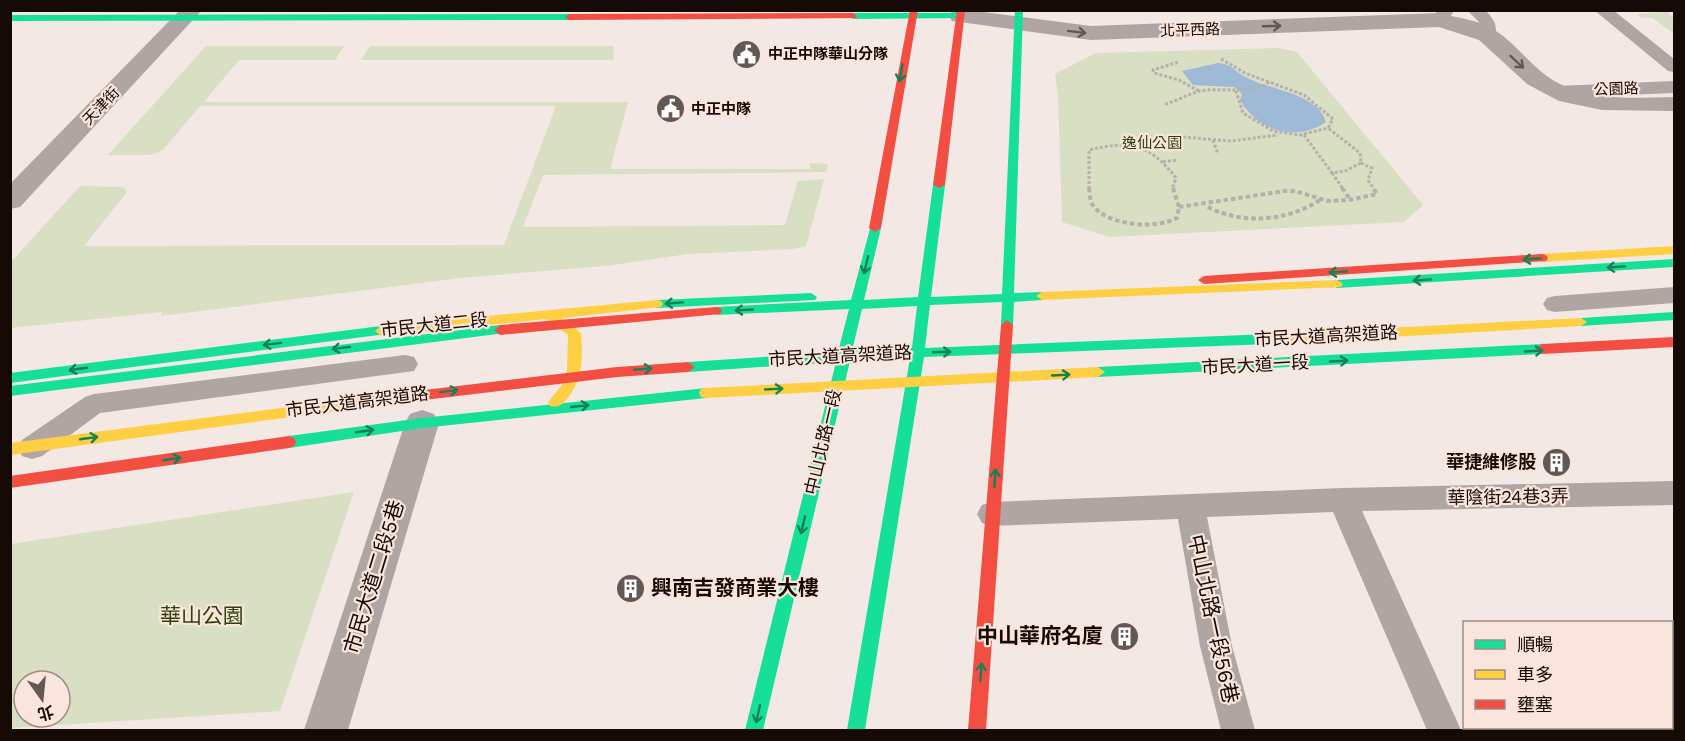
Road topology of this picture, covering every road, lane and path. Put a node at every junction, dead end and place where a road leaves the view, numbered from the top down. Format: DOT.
graph roads {
  1 [pos="1475,10"];
  2 [pos="1602,10"];
  3 [pos="966,12"];
  4 [pos="914,13"];
  5 [pos="188,14"];
  6 [pos="1443,15"];
  7 [pos="1019,17"];
  8 [pos="10,18"];
  9 [pos="1487,34"];
  10 [pos="1220,59"];
  11 [pos="1181,61"];
  12 [pos="1674,67"];
  13 [pos="1269,82"];
  14 [pos="1674,87"];
  15 [pos="1236,91"];
  16 [pos="1200,92"];
  17 [pos="1557,92"];
  18 [pos="1165,104"];
  19 [pos="1674,104"];
  20 [pos="1328,128"];
  21 [pos="1279,135"];
  22 [pos="1304,135"];
  23 [pos="1183,137"];
  24 [pos="1213,140"];
  25 [pos="1218,154"];
  26 [pos="1177,160"];
  27 [pos="1163,162"];
  28 [pos="1361,163"];
  29 [pos="1332,172"];
  30 [pos="1350,199"];
  31 [pos="1320,200"];
  32 [pos="10,201"];
  33 [pos="1208,206"];
  34 [pos="1179,207"];
  35 [pos="1674,250"];
  36 [pos="1674,263"];
  37 [pos="1010,289"];
  38 [pos="926,291"];
  39 [pos="859,294"];
  40 [pos="1674,295"];
  41 [pos="1555,304"];
  42 [pos="548,314"];
  43 [pos="1674,316"];
  44 [pos="1674,342"];
  45 [pos="405,364"];
  46 [pos="1002,378"];
  47 [pos="14,382"];
  48 [pos="913,382"];
  49 [pos="836,386"];
  50 [pos="94,404"];
  51 [pos="544,410"];
  52 [pos="422,423"];
  53 [pos="10,449"];
  54 [pos="10,462"];
  55 [pos="10,482"];
  56 [pos="1674,493"];
  57 [pos="1342,500"];
  58 [pos="1190,506"];
  59 [pos="992,514"];
  60 [pos="326,730"];
  61 [pos="754,730"];
  62 [pos="856,730"];
  63 [pos="977,730"];
  64 [pos="1238,730"];
  65 [pos="1444,730"];
  1 -- 9 [label="lane, 北平西路"];
  2 -- 12 [label="lane"];
  3 -- 4 [label="main road"];
  3 -- 7 [label="street, 北平西路"];
  3 -- 38 [label="main road"];
  4 -- 5 [label="main road"];
  4 -- 39 [label="main road, 中山北路一段, one-way"];
  5 -- 8 [label="main road"];
  5 -- 32 [label="street, 天津街"];
  7 -- 6 [label="street, 北平西路, one-way"];
  6 -- 9 [label="street, 北平西路"];
  7 -- 37 [label="main road"];
  9 -- 17 [label="street, 北平西路, one-way"];
  10 -- 13 [label="path"];
  11 -- 16 [label="path"];
  13 -- 15 [label="path"];
  13 -- 20 [label="path"];
  14 -- 17 [label="lane, 公園路"];
  15 -- 16 [label="path"];
  15 -- 21 [label="path"];
  16 -- 18 [label="path"];
  17 -- 19 [label="street, 北平西路"];
  20 -- 22 [label="path"];
  20 -- 28 [label="path"];
  21 -- 22 [label="path"];
  21 -- 24 [label="path"];
  22 -- 29 [label="path"];
  23 -- 24 [label="path"];
  24 -- 25 [label="path"];
  26 -- 27 [label="path"];
  27 -- 34 [label="path"];
  27 -- 34 [label="path"];
  28 -- 29 [label="path"];
  28 -- 30 [label="path"];
  29 -- 30 [label="path"];
  30 -- 31 [label="path"];
  31 -- 33 [label="path"];
  31 -- 33 [label="path"];
  33 -- 34 [label="path"];
  35 -- 37 [label="main road, one-way"];
  36 -- 47 [label="main road, one-way"];
  37 -- 38 [label="main road"];
  37 -- 46 [label="main road"];
  38 -- 39 [label="main road"];
  38 -- 48 [label="main road"];
  39 -- 42 [label="main road, 市民大道二段, one-way"];
  39 -- 49 [label="main road, 中山北路一段"];
  40 -- 41 [label="lane"];
  42 -- 47 [label="main road, 市民大道二段, one-way"];
  42 -- 51 [label="main road"];
  53 -- 43 [label="main road, 市民大道高架道路, one-way"];
  46 -- 44 [label="main road, 市民大道一段, one-way"];
  45 -- 50 [label="lane"];
  46 -- 48 [label="main road, 市民大道一段"];
  59 -- 46 [label="main road, one-way"];
  47 -- 50 [label="lane"];
  48 -- 49 [label="main road, 市民大道一段"];
  48 -- 62 [label="main road"];
  51 -- 49 [label="main road, one-way"];
  49 -- 61 [label="main road, 中山北路一段, one-way"];
  50 -- 54 [label="lane"];
  51 -- 52 [label="main road"];
  55 -- 52 [label="main road, one-way"];
  52 -- 60 [label="street, 市民大道二段5巷"];
  56 -- 57 [label="lane, 華陰街24巷3弄"];
  57 -- 58 [label="lane, 中山北路一段56巷"];
  57 -- 65 [label="lane"];
  58 -- 59 [label="lane, 中山北路一段56巷"];
  58 -- 64 [label="lane, 中山北路一段56巷"];
  63 -- 59 [label="main road, one-way"];
}
